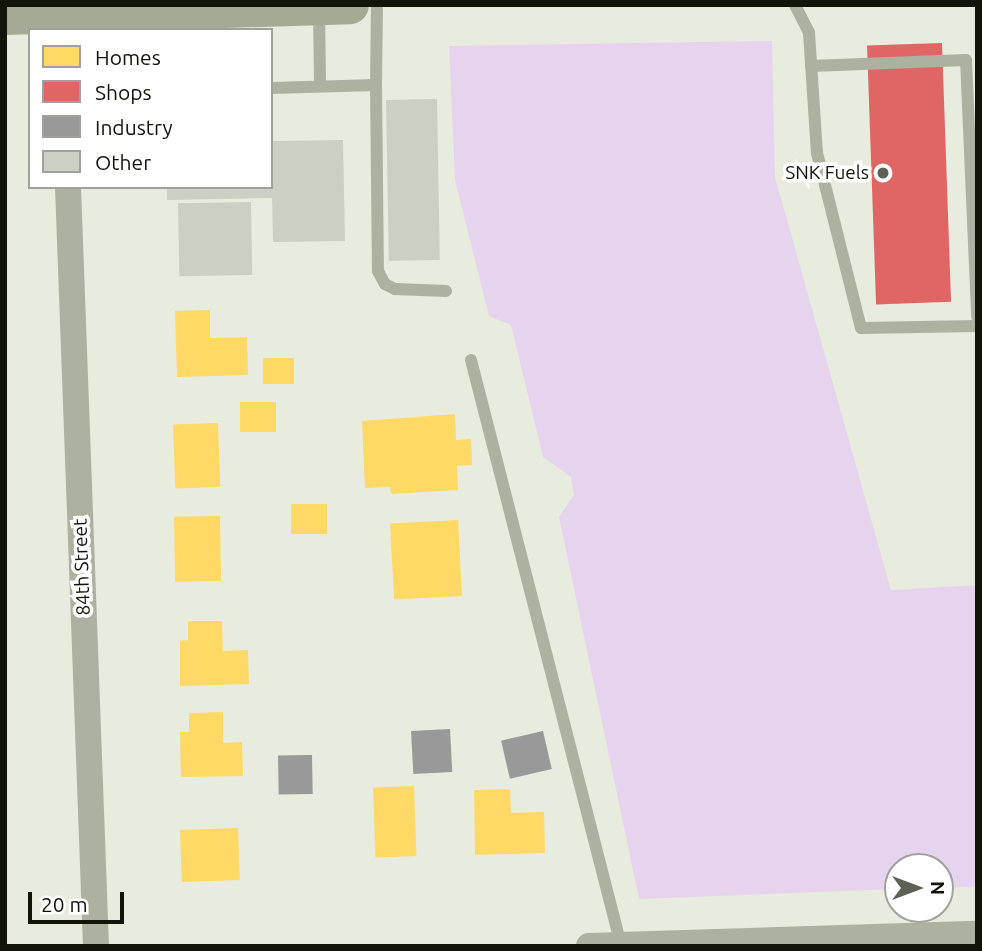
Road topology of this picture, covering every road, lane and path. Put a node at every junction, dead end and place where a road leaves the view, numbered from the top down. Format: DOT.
graph roads {
  1 [pos="377,5"];
  2 [pos="795,5"];
  3 [pos="335,6"];
  4 [pos="5,16"];
  5 [pos="63,16"];
  6 [pos="971,62"];
  7 [pos="811,66"];
  8 [pos="376,85"];
  9 [pos="320,86"];
  10 [pos="273,88"];
  11 [pos="68,189"];
  12 [pos="975,251"];
  13 [pos="446,291"];
  14 [pos="977,317"];
  15 [pos="977,326"];
  16 [pos="471,360"];
  17 [pos="977,934"];
  18 [pos="621,945"];
  19 [pos="96,946"];
  20 [pos="589,946"];
  1 -- 8 [label="lane"];
  2 -- 7 [label="lane"];
  3 -- 5 [label="main road"];
  3 -- 9 [label="lane"];
  4 -- 5 [label="main road"];
  6 -- 7 [label="lane"];
  6 -- 12 [label="lane"];
  7 -- 15 [label="lane"];
  8 -- 9 [label="lane"];
  8 -- 13 [label="lane"];
  9 -- 10 [label="lane"];
  11 -- 19 [label="street, 84th Street"];
  12 -- 14 [label="lane"];
  16 -- 18 [label="lane"];
  17 -- 18 [label="street"];
  18 -- 20 [label="street"];
}
